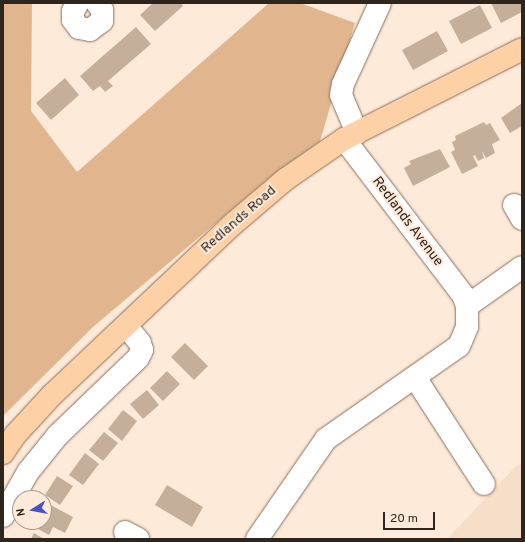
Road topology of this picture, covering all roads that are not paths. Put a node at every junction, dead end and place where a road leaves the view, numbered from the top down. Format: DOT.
graph roads {
  1 [pos="78,3"];
  2 [pos="380,3"];
  3 [pos="100,4"];
  4 [pos="522,49"];
  5 [pos="351,136"];
  6 [pos="522,268"];
  7 [pos="467,306"];
  8 [pos="126,326"];
  9 [pos="416,379"];
  10 [pos="3,453"];
  11 [pos="484,484"];
  12 [pos="3,516"];
  13 [pos="256,539"];
  1 -- 3 [label="street"];
  2 -- 5 [label="street, Redlands Avenue"];
  4 -- 5 [label="main road, Redlands Road"];
  5 -- 7 [label="street, Redlands Avenue"];
  5 -- 8 [label="main road, Redlands Road"];
  6 -- 7 [label="street"];
  7 -- 9 [label="street, Redlands Avenue"];
  8 -- 10 [label="main road, Redlands Road"];
  8 -- 12 [label="street"];
  9 -- 11 [label="street"];
  9 -- 13 [label="street, Redlands Avenue"];
}
